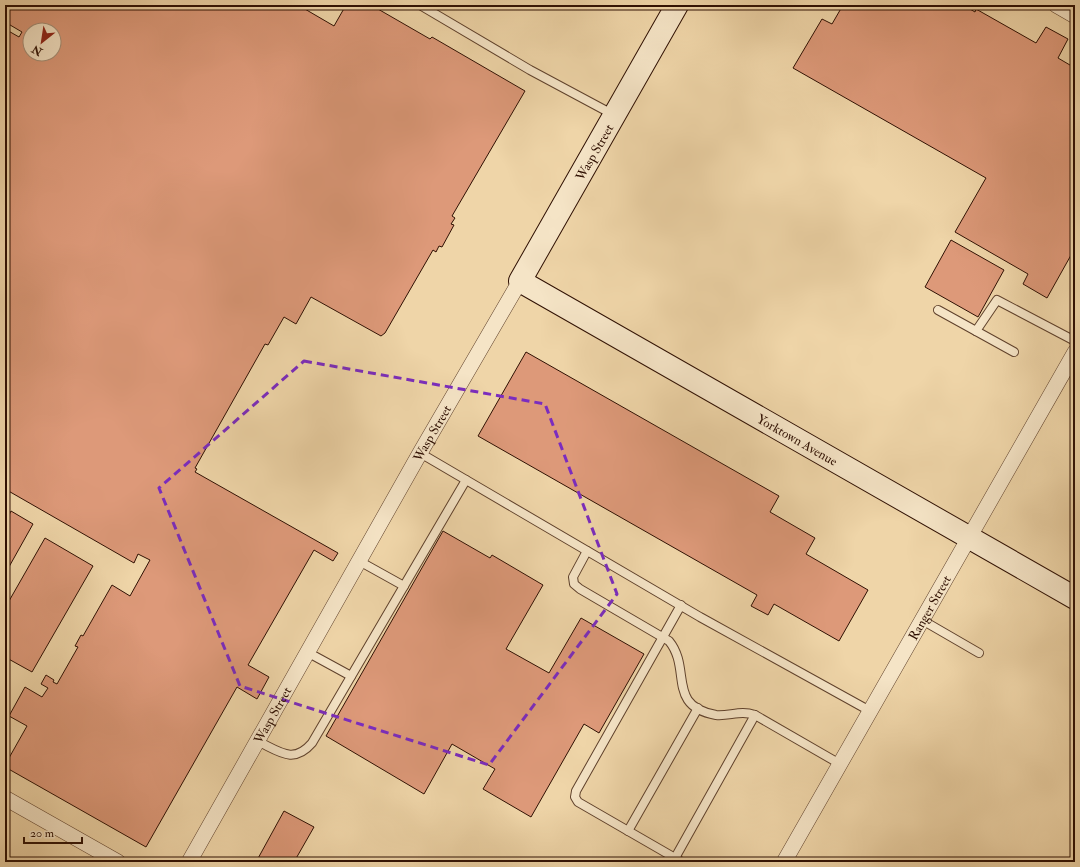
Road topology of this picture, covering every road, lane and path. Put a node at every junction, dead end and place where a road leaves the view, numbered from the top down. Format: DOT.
graph roads {
  1 [pos="420,5"];
  2 [pos="677,5"];
  3 [pos="1056,5"];
  4 [pos="1075,16"];
  5 [pos="615,115"];
  6 [pos="520,281"];
  7 [pos="938,310"];
  8 [pos="976,330"];
  9 [pos="1075,340"];
  10 [pos="1014,352"];
  11 [pos="1075,352"];
  12 [pos="420,453"];
  13 [pos="466,480"];
  14 [pos="969,538"];
  15 [pos="587,551"];
  16 [pos="359,561"];
  17 [pos="404,586"];
  18 [pos="1075,598"];
  19 [pos="681,605"];
  20 [pos="922,620"];
  21 [pos="663,638"];
  22 [pos="308,652"];
  23 [pos="979,653"];
  24 [pos="351,676"];
  25 [pos="698,708"];
  26 [pos="870,711"];
  27 [pos="755,715"];
  28 [pos="257,741"];
  29 [pos="840,764"];
  30 [pos="5,798"];
  31 [pos="628,831"];
  32 [pos="679,860"];
  33 [pos="787,861"];
  34 [pos="118,862"];
  35 [pos="189,862"];
  1 -- 5 [label="lane"];
  2 -- 5 [label="main road, Wasp Street"];
  3 -- 4 [label="street"];
  5 -- 6 [label="main road, Wasp Street"];
  6 -- 12 [label="street, Wasp Street"];
  6 -- 14 [label="main road, Yorktown Avenue"];
  7 -- 8 [label="lane"];
  8 -- 9 [label="lane"];
  8 -- 10 [label="lane"];
  11 -- 14 [label="street, Ranger Street"];
  12 -- 13 [label="lane"];
  12 -- 16 [label="street, Wasp Street"];
  13 -- 15 [label="lane"];
  13 -- 17 [label="lane"];
  14 -- 18 [label="main road, Yorktown Avenue"];
  14 -- 20 [label="street, Ranger Street"];
  15 -- 19 [label="lane"];
  15 -- 21 [label="lane"];
  16 -- 17 [label="lane"];
  16 -- 22 [label="street, Wasp Street"];
  17 -- 24 [label="lane"];
  19 -- 21 [label="lane"];
  19 -- 26 [label="lane"];
  20 -- 23 [label="lane"];
  20 -- 26 [label="street, Ranger Street"];
  21 -- 25 [label="lane"];
  21 -- 31 [label="lane"];
  22 -- 24 [label="lane"];
  22 -- 28 [label="street, Wasp Street"];
  24 -- 28 [label="lane"];
  25 -- 27 [label="lane"];
  25 -- 31 [label="lane"];
  26 -- 29 [label="street, Ranger Street"];
  27 -- 29 [label="lane"];
  27 -- 32 [label="lane"];
  28 -- 35 [label="street, Wasp Street"];
  29 -- 33 [label="street, Ranger Street"];
  30 -- 34 [label="street"];
  31 -- 32 [label="lane"];
}
